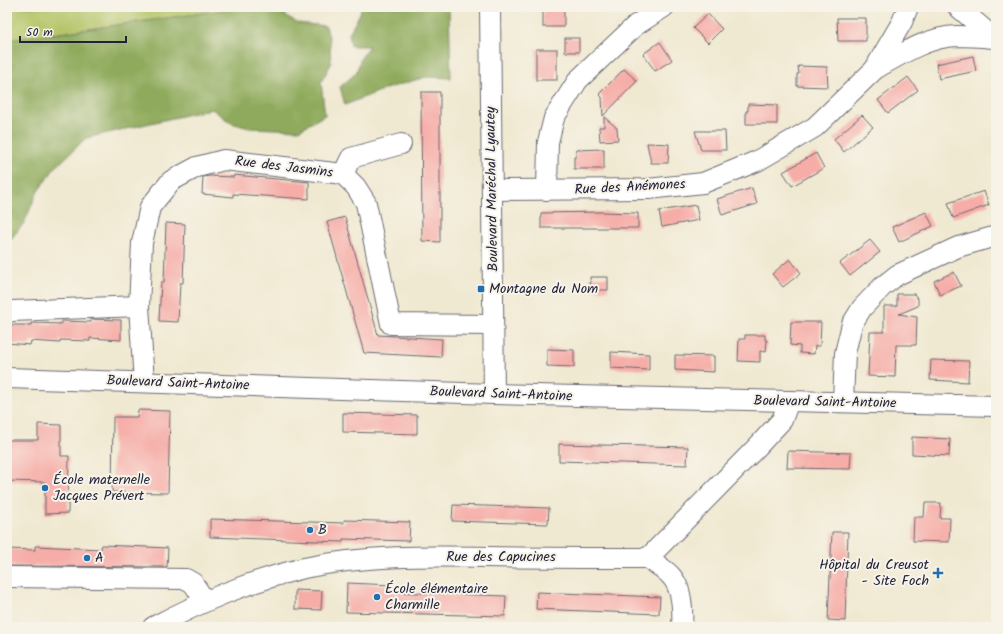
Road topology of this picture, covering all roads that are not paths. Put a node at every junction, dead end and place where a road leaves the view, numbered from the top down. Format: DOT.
graph roads {
  1 [pos="490,7"];
  2 [pos="664,7"];
  3 [pos="908,7"];
  4 [pos="958,7"];
  5 [pos="995,38"];
  6 [pos="874,70"];
  7 [pos="401,144"];
  8 [pos="343,174"];
  9 [pos="493,190"];
  10 [pos="547,190"];
  11 [pos="996,236"];
  12 [pos="139,306"];
  13 [pos="7,313"];
  14 [pos="493,325"];
  15 [pos="7,378"];
  16 [pos="144,382"];
  17 [pos="494,394"];
  18 [pos="789,401"];
  19 [pos="843,402"];
  20 [pos="996,406"];
  21 [pos="648,558"];
  22 [pos="7,577"];
  23 [pos="205,601"];
  24 [pos="153,627"];
  25 [pos="682,627"];
  1 -- 9 [label="street, Boulevard Maréchal Lyautey"];
  2 -- 10 [label="street"];
  3 -- 6 [label="street, Rue des Anémones"];
  4 -- 5 [label="street, Rue des Anémones"];
  5 -- 6 [label="street, Rue des Anémones"];
  6 -- 10 [label="street, Rue des Anémones"];
  7 -- 8 [label="street"];
  8 -- 12 [label="street, Rue des Jasmins"];
  8 -- 14 [label="street, Rue des Jasmins"];
  9 -- 10 [label="street, Rue des Anémones"];
  9 -- 14 [label="street, Boulevard Maréchal Lyautey"];
  11 -- 19 [label="street"];
  12 -- 13 [label="street"];
  12 -- 16 [label="street, Rue des Jasmins"];
  14 -- 17 [label="street, Boulevard Maréchal Lyautey"];
  15 -- 16 [label="street, Boulevard Saint-Antoine"];
  16 -- 17 [label="street, Boulevard Saint-Antoine"];
  17 -- 18 [label="street, Boulevard Saint-Antoine"];
  18 -- 19 [label="street, Boulevard Saint-Antoine"];
  18 -- 21 [label="street"];
  19 -- 20 [label="street, Boulevard Saint-Antoine"];
  21 -- 23 [label="street, Rue des Capucines"];
  21 -- 25 [label="street"];
  22 -- 23 [label="street"];
  23 -- 24 [label="street, Rue des Capucines"];
}
